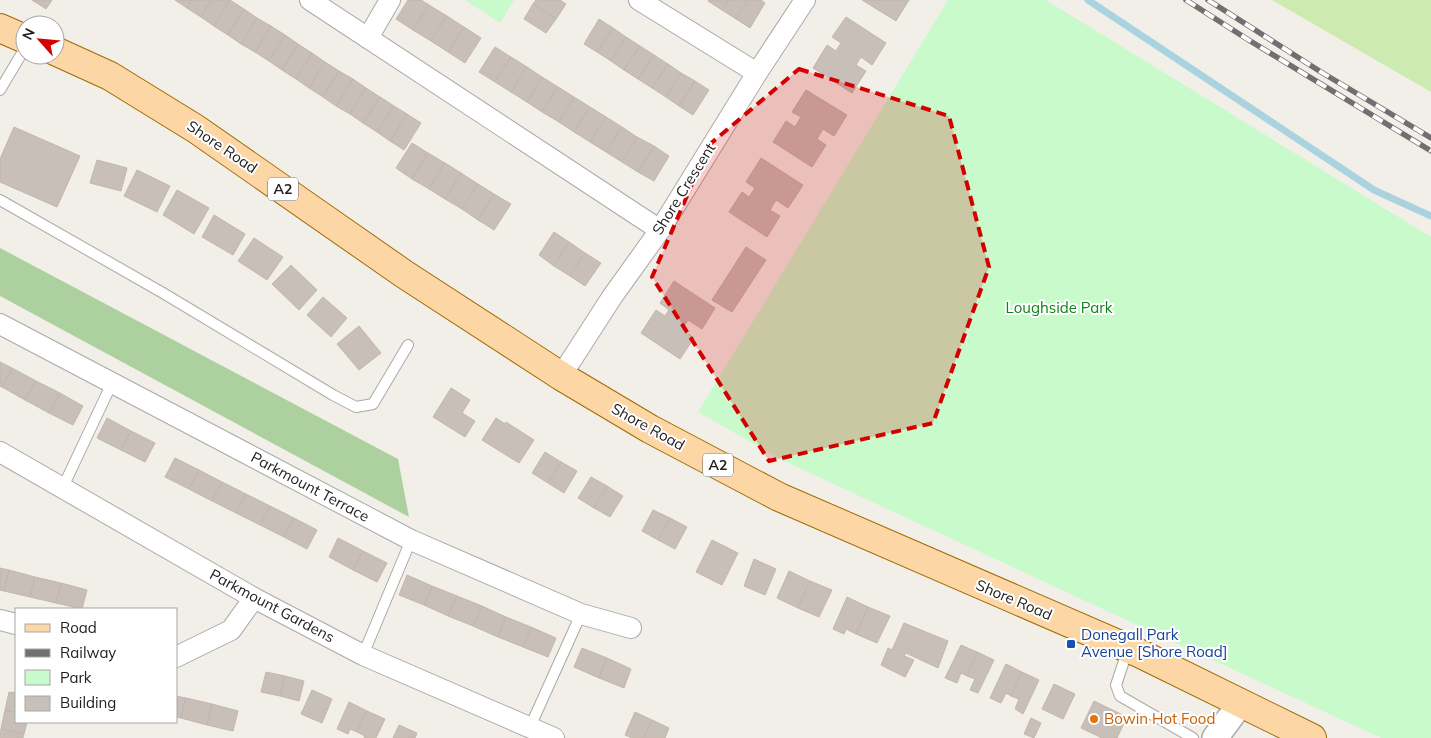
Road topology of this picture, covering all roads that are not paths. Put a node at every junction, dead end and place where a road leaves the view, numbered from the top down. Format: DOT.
graph roads {
  1 [pos="310,0"];
  2 [pos="390,0"];
  3 [pos="639,0"];
  4 [pos="805,0"];
  5 [pos="0,28"];
  6 [pos="15,35"];
  7 [pos="368,38"];
  8 [pos="65,56"];
  9 [pos="15,65"];
  10 [pos="757,73"];
  11 [pos="0,90"];
  12 [pos="0,200"];
  13 [pos="660,230"];
  14 [pos="0,324"];
  15 [pos="408,345"];
  16 [pos="561,376"];
  17 [pos="112,383"];
  18 [pos="0,452"];
  19 [pos="63,487"];
  20 [pos="411,540"];
  21 [pos="254,598"];
  22 [pos="582,614"];
  23 [pos="0,620"];
  24 [pos="15,624"];
  25 [pos="631,628"];
  26 [pos="1128,648"];
  27 [pos="363,655"];
  28 [pos="178,656"];
  29 [pos="1241,703"];
  30 [pos="530,727"];
  31 [pos="554,738"];
  32 [pos="1192,738"];
  33 [pos="1215,738"];
  34 [pos="1312,738"];
  1 -- 7 [label="street"];
  2 -- 7 [label="street"];
  3 -- 10 [label="street"];
  4 -- 10 [label="street, Shore Crescent"];
  5 -- 6 [label="main road"];
  7 -- 13 [label="street"];
  8 -- 16 [label="main road, Shore Road / A2"];
  9 -- 11 [label="lane"];
  10 -- 13 [label="street, Shore Crescent"];
  12 -- 15 [label="lane"];
  13 -- 16 [label="street, Shore Crescent"];
  14 -- 17 [label="street, Parkmount Terrace"];
  16 -- 26 [label="main road, Shore Road / A2"];
  17 -- 19 [label="lane"];
  17 -- 20 [label="street, Parkmount Terrace"];
  18 -- 19 [label="street, Parkmount Gardens"];
  19 -- 21 [label="street, Parkmount Gardens"];
  20 -- 22 [label="street, Parkmount Terrace"];
  20 -- 27 [label="lane"];
  21 -- 27 [label="street, Parkmount Gardens"];
  21 -- 28 [label="street"];
  22 -- 25 [label="street, Parkmount Terrace"];
  22 -- 30 [label="lane"];
  23 -- 24 [label="street"];
  26 -- 29 [label="main road, Shore Road / A2"];
  26 -- 32 [label="lane"];
  27 -- 30 [label="street, Parkmount Gardens"];
  29 -- 33 [label="street"];
  29 -- 34 [label="main road, Shore Road / A2"];
  30 -- 31 [label="street, Parkmount Gardens"];
}
